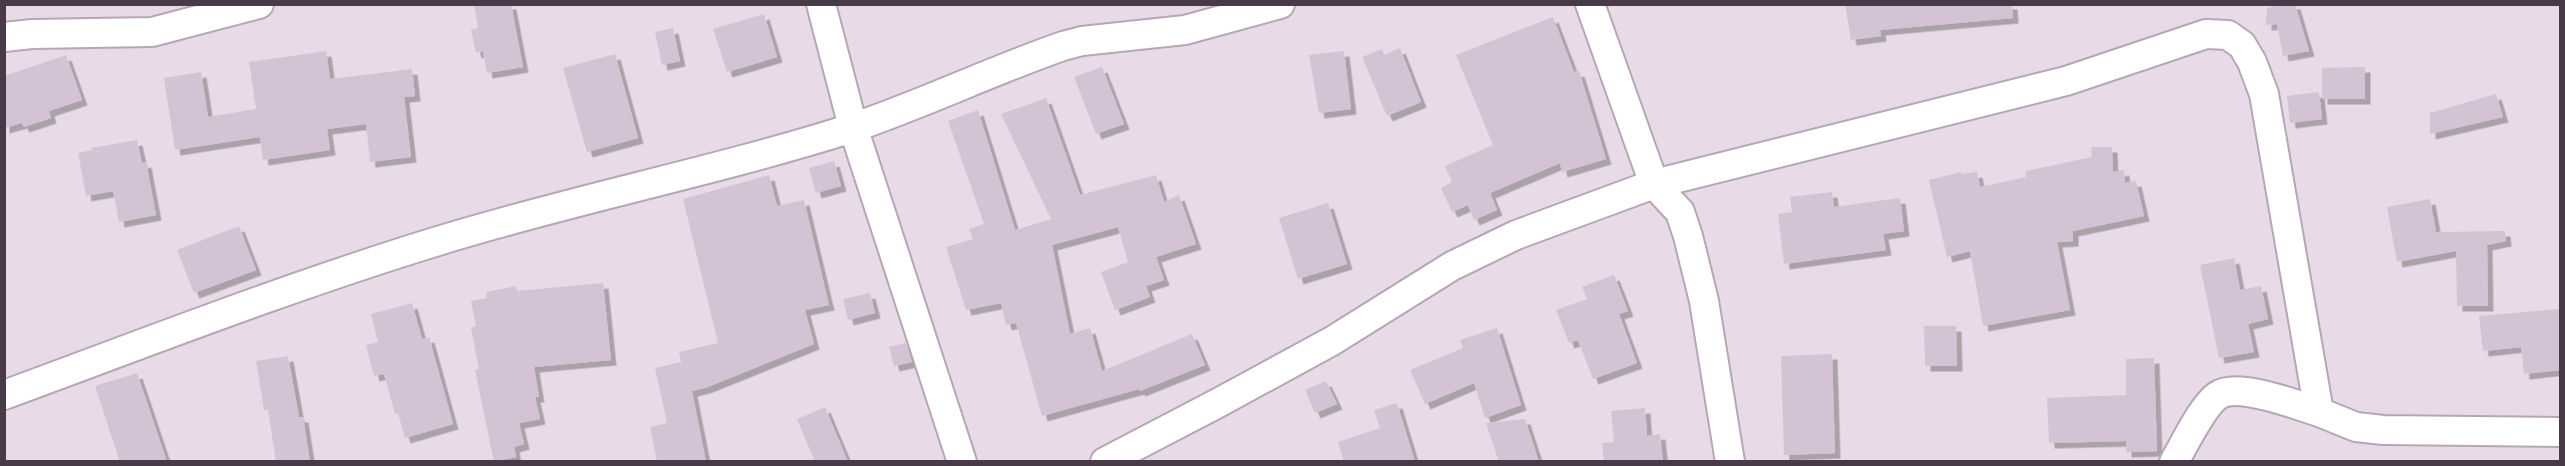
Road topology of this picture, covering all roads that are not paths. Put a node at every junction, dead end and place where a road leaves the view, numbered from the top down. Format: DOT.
graph roads {
  1 [pos="259,4"];
  2 [pos="821,4"];
  3 [pos="1280,4"];
  4 [pos="1590,4"];
  5 [pos="4,37"];
  6 [pos="853,128"];
  7 [pos="1654,184"];
  8 [pos="4,395"];
  9 [pos="2319,412"];
  10 [pos="2560,432"];
  11 [pos="962,462"];
  12 [pos="1105,462"];
  13 [pos="1730,462"];
  14 [pos="2174,462"];
  1 -- 5 [label="street"];
  2 -- 6 [label="street"];
  3 -- 6 [label="street"];
  4 -- 7 [label="street"];
  6 -- 8 [label="street"];
  6 -- 11 [label="street"];
  7 -- 9 [label="street"];
  7 -- 12 [label="street"];
  7 -- 13 [label="street"];
  9 -- 10 [label="street"];
  9 -- 14 [label="street"];
}
